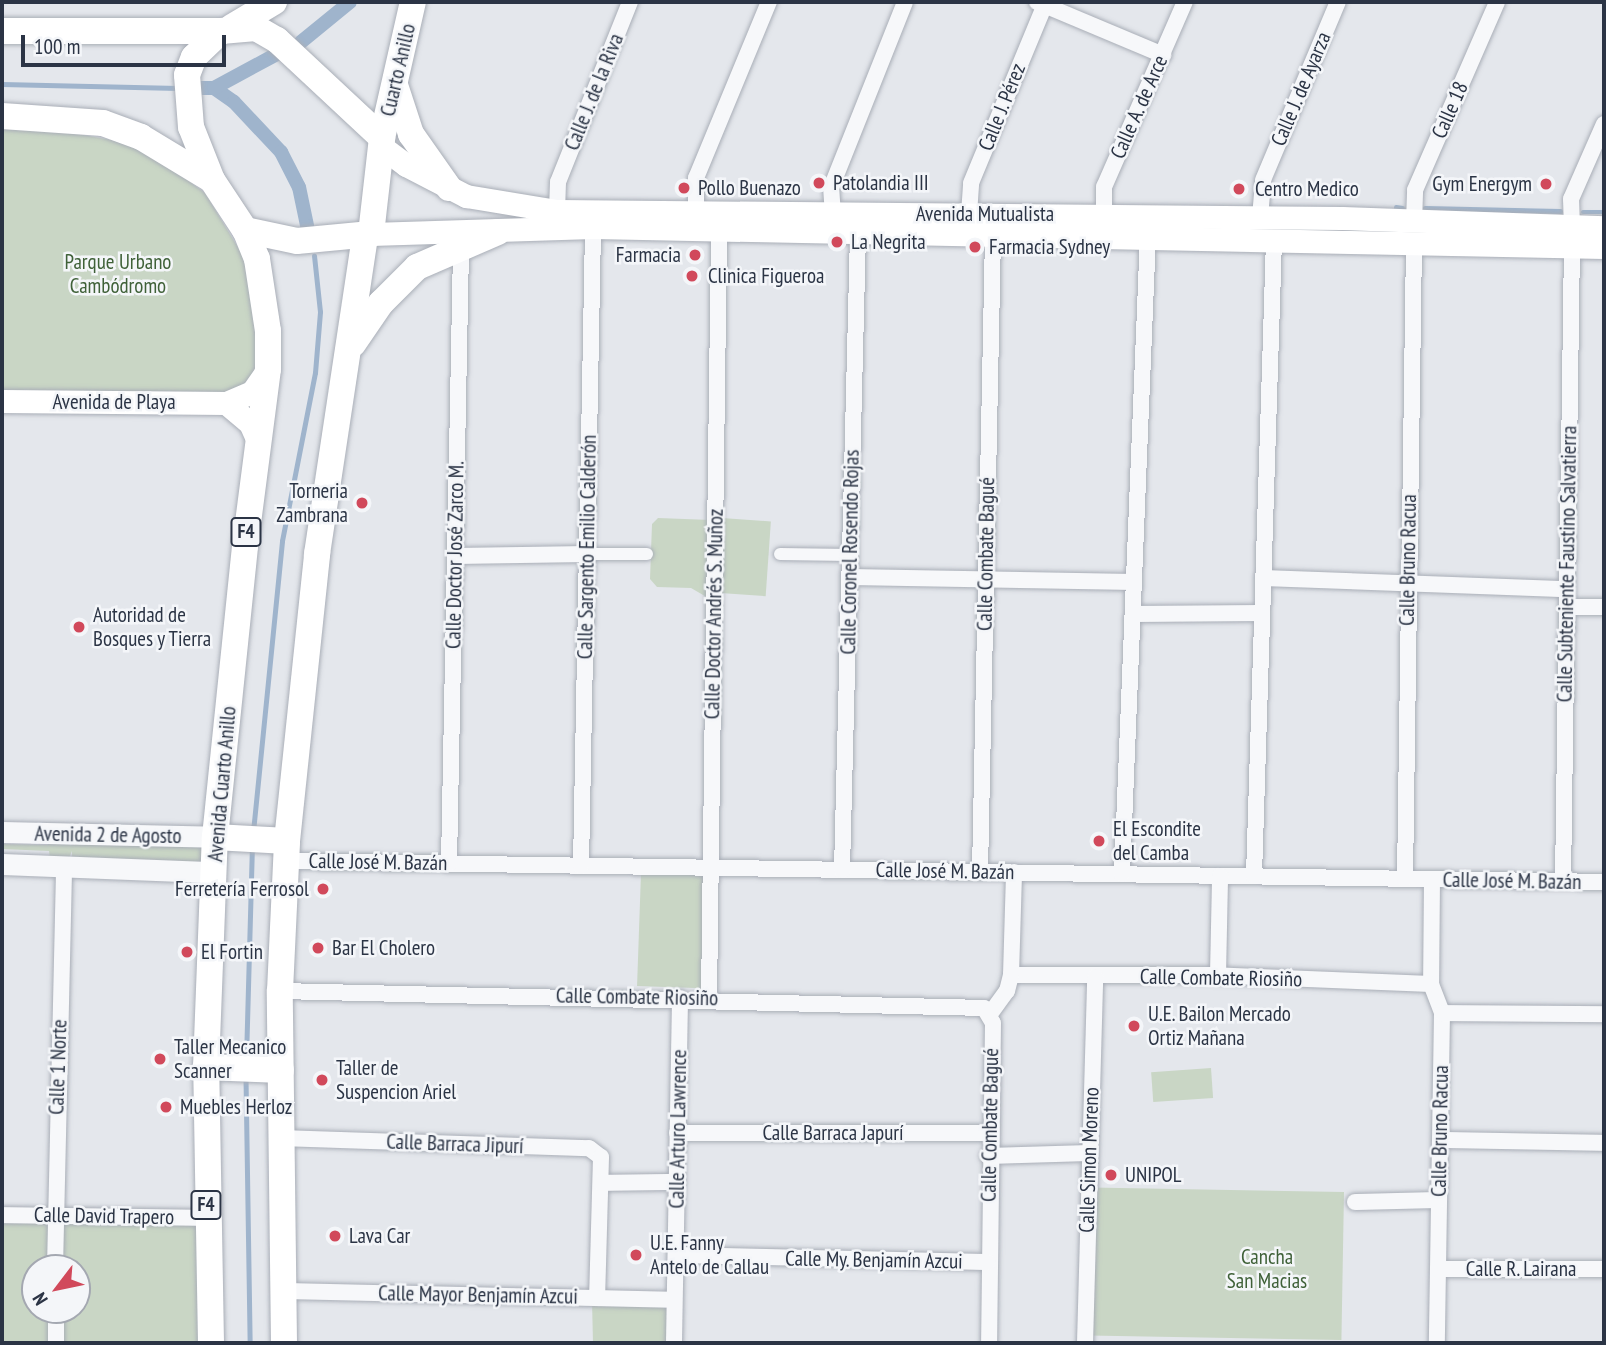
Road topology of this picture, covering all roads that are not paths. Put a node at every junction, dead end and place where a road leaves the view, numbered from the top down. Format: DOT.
graph roads {
  1 [pos="274,2"];
  2 [pos="414,2"];
  3 [pos="630,2"];
  4 [pos="769,2"];
  5 [pos="905,2"];
  6 [pos="1185,2"];
  7 [pos="1338,2"];
  8 [pos="1497,2"];
  9 [pos="1042,3"];
  10 [pos="226,29"];
  11 [pos="2,31"];
  12 [pos="1163,55"];
  13 [pos="395,83"];
  14 [pos="2,116"];
  15 [pos="1604,124"];
  16 [pos="382,142"];
  17 [pos="212,180"];
  18 [pos="458,192"];
  19 [pos="557,211"];
  20 [pos="696,212"];
  21 [pos="969,214"];
  22 [pos="1104,214"];
  23 [pos="833,215"];
  24 [pos="1260,217"];
  25 [pos="1342,218"];
  26 [pos="1604,227"];
  27 [pos="593,228"];
  28 [pos="245,230"];
  29 [pos="719,230"];
  30 [pos="498,232"];
  31 [pos="1414,232"];
  32 [pos="858,234"];
  33 [pos="368,235"];
  34 [pos="993,236"];
  35 [pos="1148,236"];
  36 [pos="1185,237"];
  37 [pos="1572,237"];
  38 [pos="1273,239"];
  39 [pos="462,240"];
  40 [pos="1604,247"];
  41 [pos="348,352"];
  42 [pos="268,369"];
  43 [pos="2,401"];
  44 [pos="226,403"];
  45 [pos="259,443"];
  46 [pos="587,554"];
  47 [pos="647,554"];
  48 [pos="780,554"];
  49 [pos="850,555"];
  50 [pos="455,556"];
  51 [pos="850,577"];
  52 [pos="1263,578"];
  53 [pos="986,579"];
  54 [pos="1134,582"];
  55 [pos="1408,583"];
  56 [pos="1567,589"];
  57 [pos="1567,607"];
  58 [pos="1604,607"];
  59 [pos="1262,613"];
  60 [pos="1133,614"];
  61 [pos="2,832"];
  62 [pos="223,838"];
  63 [pos="283,847"];
  64 [pos="449,863"];
  65 [pos="2,864"];
  66 [pos="64,865"];
  67 [pos="582,866"];
  68 [pos="710,868"];
  69 [pos="842,870"];
  70 [pos="214,872"];
  71 [pos="980,872"];
  72 [pos="1014,873"];
  73 [pos="1122,874"];
  74 [pos="1220,876"];
  75 [pos="1254,876"];
  76 [pos="1405,879"];
  77 [pos="1432,879"];
  78 [pos="1563,881"];
  79 [pos="1604,882"];
  80 [pos="1012,975"];
  81 [pos="1218,975"];
  82 [pos="1096,977"];
  83 [pos="1431,984"];
  84 [pos="281,991"];
  85 [pos="680,998"];
  86 [pos="709,998"];
  87 [pos="1442,1013"];
  88 [pos="990,1014"];
  89 [pos="1604,1014"];
  90 [pos="213,1067"];
  91 [pos="275,1069"];
  92 [pos="677,1133"];
  93 [pos="988,1133"];
  94 [pos="280,1138"];
  95 [pos="1440,1140"];
  96 [pos="1604,1143"];
  97 [pos="1089,1153"];
  98 [pos="988,1156"];
  99 [pos="677,1182"];
  100 [pos="601,1183"];
  101 [pos="1439,1200"];
  102 [pos="1355,1202"];
  103 [pos="2,1215"];
  104 [pos="53,1215"];
  105 [pos="206,1218"];
  106 [pos="54,1254"];
  107 [pos="676,1255"];
  108 [pos="988,1262"];
  109 [pos="1438,1269"];
  110 [pos="1604,1269"];
  111 [pos="283,1291"];
  112 [pos="597,1298"];
  113 [pos="674,1300"];
  114 [pos="56,1324"];
  115 [pos="57,1343"];
  116 [pos="211,1343"];
  117 [pos="284,1343"];
  118 [pos="674,1343"];
  119 [pos="989,1343"];
  120 [pos="1085,1343"];
  121 [pos="1437,1343"];
  1 -- 10 [label="main road, F4"];
  2 -- 13 [label="main road, Cuarto Anillo"];
  3 -- 19 [label="street, Calle J. de la Riva"];
  4 -- 20 [label="street"];
  5 -- 23 [label="street"];
  6 -- 12 [label="street, Calle A. de Arce"];
  7 -- 24 [label="street, Calle J. de Ayarza"];
  8 -- 31 [label="street, Calle 18"];
  9 -- 12 [label="street"];
  9 -- 21 [label="street, Calle J. Pérez"];
  10 -- 11 [label="main road"];
  10 -- 16 [label="main road"];
  10 -- 17 [label="main road, F4"];
  12 -- 22 [label="street, Calle A. de Arce"];
  13 -- 16 [label="main road, Cuarto Anillo"];
  13 -- 18 [label="main road"];
  14 -- 17 [label="main road"];
  15 -- 37 [label="street, Calle Subteniente Faustino Salvatierra"];
  16 -- 18 [label="main road, Avenida Mutualista"];
  16 -- 33 [label="main road"];
  17 -- 28 [label="main road, F4"];
  18 -- 19 [label="main road, Avenida Mutualista"];
  18 -- 39 [label="main road"];
  19 -- 20 [label="main road, Avenida Mutualista"];
  20 -- 23 [label="main road, Avenida Mutualista"];
  21 -- 22 [label="main road, Avenida Mutualista"];
  21 -- 23 [label="main road, Avenida Mutualista"];
  22 -- 24 [label="main road, Avenida Mutualista"];
  24 -- 25 [label="main road, Avenida Mutualista"];
  24 -- 36 [label="main road"];
  25 -- 31 [label="main road, Avenida Mutualista"];
  25 -- 38 [label="main road"];
  26 -- 37 [label="main road, Avenida Mutualista"];
  27 -- 29 [label="main road, Avenida Mutualista"];
  27 -- 30 [label="main road, Avenida Mutualista"];
  27 -- 46 [label="street, Calle Sargento Emilio Calderón"];
  28 -- 33 [label="main road"];
  28 -- 42 [label="main road, Avenida Cuarto Anillo / F4"];
  29 -- 32 [label="main road, Avenida Mutualista"];
  29 -- 68 [label="street, Calle Doctor Andrés S. Muñoz"];
  30 -- 39 [label="main road"];
  31 -- 37 [label="main road, Avenida Mutualista"];
  31 -- 38 [label="main road, Avenida Mutualista"];
  31 -- 55 [label="street, Calle Bruno Racua"];
  32 -- 34 [label="main road, Avenida Mutualista"];
  32 -- 49 [label="street, Calle Coronel Rosendo Rojas"];
  33 -- 39 [label="main road"];
  33 -- 41 [label="main road"];
  34 -- 35 [label="main road, Avenida Mutualista"];
  34 -- 53 [label="street, Calle Combate Bagué"];
  35 -- 36 [label="main road, Avenida Mutualista"];
  35 -- 54 [label="street"];
  36 -- 38 [label="main road, Avenida Mutualista"];
  37 -- 40 [label="main road, Avenida Mutualista"];
  37 -- 56 [label="street, Calle Subteniente Faustino Salvatierra"];
  38 -- 52 [label="street"];
  39 -- 41 [label="main road"];
  39 -- 50 [label="street, Calle Doctor José Zarco M."];
  41 -- 63 [label="main road"];
  42 -- 44 [label="main road"];
  42 -- 45 [label="main road, Avenida Cuarto Anillo / F4"];
  43 -- 44 [label="main road, Avenida de Playa"];
  44 -- 45 [label="main road"];
  45 -- 62 [label="main road, Avenida Cuarto Anillo / F4"];
  46 -- 47 [label="street"];
  46 -- 50 [label="street"];
  46 -- 67 [label="street, Calle Sargento Emilio Calderón"];
  48 -- 49 [label="street"];
  49 -- 51 [label="street, Calle Coronel Rosendo Rojas"];
  50 -- 64 [label="street, Calle Doctor José Zarco M."];
  51 -- 53 [label="street"];
  51 -- 69 [label="street, Calle Coronel Rosendo Rojas"];
  52 -- 55 [label="street"];
  52 -- 59 [label="street"];
  53 -- 54 [label="street"];
  53 -- 71 [label="street, Calle Combate Bagué"];
  54 -- 60 [label="street"];
  55 -- 56 [label="street"];
  55 -- 76 [label="street, Calle Bruno Racua"];
  56 -- 57 [label="street, Calle Subteniente Faustino Salvatierra"];
  57 -- 58 [label="street"];
  57 -- 78 [label="street, Calle Subteniente Faustino Salvatierra"];
  59 -- 60 [label="street"];
  59 -- 75 [label="street"];
  60 -- 73 [label="street"];
  61 -- 62 [label="street, Avenida 2 de Agosto"];
  62 -- 63 [label="main road"];
  62 -- 70 [label="main road, Avenida Cuarto Anillo / F4"];
  63 -- 64 [label="street, Calle José M. Bazán"];
  63 -- 84 [label="main road"];
  64 -- 67 [label="street, Calle José M. Bazán"];
  65 -- 66 [label="street, Avenida 2 de Agosto"];
  66 -- 70 [label="street, Avenida 2 de Agosto"];
  66 -- 104 [label="street, Calle 1 Norte"];
  67 -- 68 [label="street, Calle José M. Bazán"];
  68 -- 69 [label="street, Calle José M. Bazán"];
  68 -- 86 [label="street, Calle Doctor Andrés S. Muñoz"];
  69 -- 71 [label="street, Calle José M. Bazán"];
  70 -- 90 [label="main road, Avenida Cuarto Anillo / F4"];
  71 -- 72 [label="street, Calle José M. Bazán"];
  72 -- 73 [label="street, Calle José M. Bazán"];
  72 -- 80 [label="street"];
  73 -- 74 [label="street, Calle José M. Bazán"];
  74 -- 75 [label="street, Calle José M. Bazán"];
  74 -- 81 [label="street"];
  75 -- 76 [label="street, Calle José M. Bazán"];
  76 -- 77 [label="street, Calle José M. Bazán"];
  77 -- 78 [label="street, Calle José M. Bazán"];
  77 -- 83 [label="street, Calle Bruno Racua"];
  78 -- 79 [label="street, Calle José M. Bazán"];
  80 -- 82 [label="street, Calle Combate Riosiño"];
  80 -- 88 [label="street"];
  81 -- 82 [label="street, Calle Combate Riosiño"];
  81 -- 83 [label="street, Calle Combate Riosiño"];
  82 -- 97 [label="street, Calle Simon Moreno"];
  83 -- 87 [label="street, Calle Bruno Racua"];
  84 -- 85 [label="street, Calle Combate Riosiño"];
  84 -- 91 [label="main road"];
  85 -- 86 [label="street, Calle Combate Riosiño"];
  85 -- 92 [label="street, Calle Arturo Lawrence"];
  86 -- 88 [label="street, Calle Combate Riosiño"];
  87 -- 89 [label="street"];
  87 -- 95 [label="street, Calle Bruno Racua"];
  88 -- 93 [label="street, Calle Combate Bagué"];
  90 -- 91 [label="main road"];
  90 -- 105 [label="main road, Avenida Cuarto Anillo / F4"];
  91 -- 94 [label="main road"];
  92 -- 93 [label="street, Calle Barraca Japurí"];
  92 -- 99 [label="street, Calle Arturo Lawrence"];
  93 -- 98 [label="street, Calle Combate Bagué"];
  94 -- 100 [label="street, Calle Barraca Jipurí"];
  94 -- 111 [label="main road"];
  95 -- 96 [label="street"];
  95 -- 101 [label="street, Calle Bruno Racua"];
  97 -- 98 [label="street"];
  97 -- 120 [label="street, Calle Simon Moreno"];
  98 -- 108 [label="street, Calle Combate Bagué"];
  99 -- 100 [label="street"];
  99 -- 107 [label="street, Calle Arturo Lawrence"];
  100 -- 112 [label="street"];
  101 -- 102 [label="street"];
  101 -- 109 [label="street, Calle Bruno Racua"];
  103 -- 104 [label="street, Calle David Trapero"];
  104 -- 105 [label="street, Calle David Trapero"];
  104 -- 106 [label="street, Calle 1 Norte"];
  105 -- 116 [label="main road, Avenida Cuarto Anillo / F4"];
  107 -- 108 [label="street, Calle My. Benjamín Azcui"];
  107 -- 113 [label="street, Calle Arturo Lawrence"];
  108 -- 119 [label="street, Calle Combate Bagué"];
  109 -- 110 [label="street, Calle R. Lairana"];
  109 -- 121 [label="street, Calle Bruno Racua"];
  111 -- 112 [label="street, Calle Mayor Benjamín Azcui"];
  111 -- 117 [label="main road"];
  112 -- 113 [label="street, Calle Mayor Benjamín Azcui"];
  113 -- 118 [label="street, Calle Arturo Lawrence"];
  114 -- 115 [label="street"];
}
